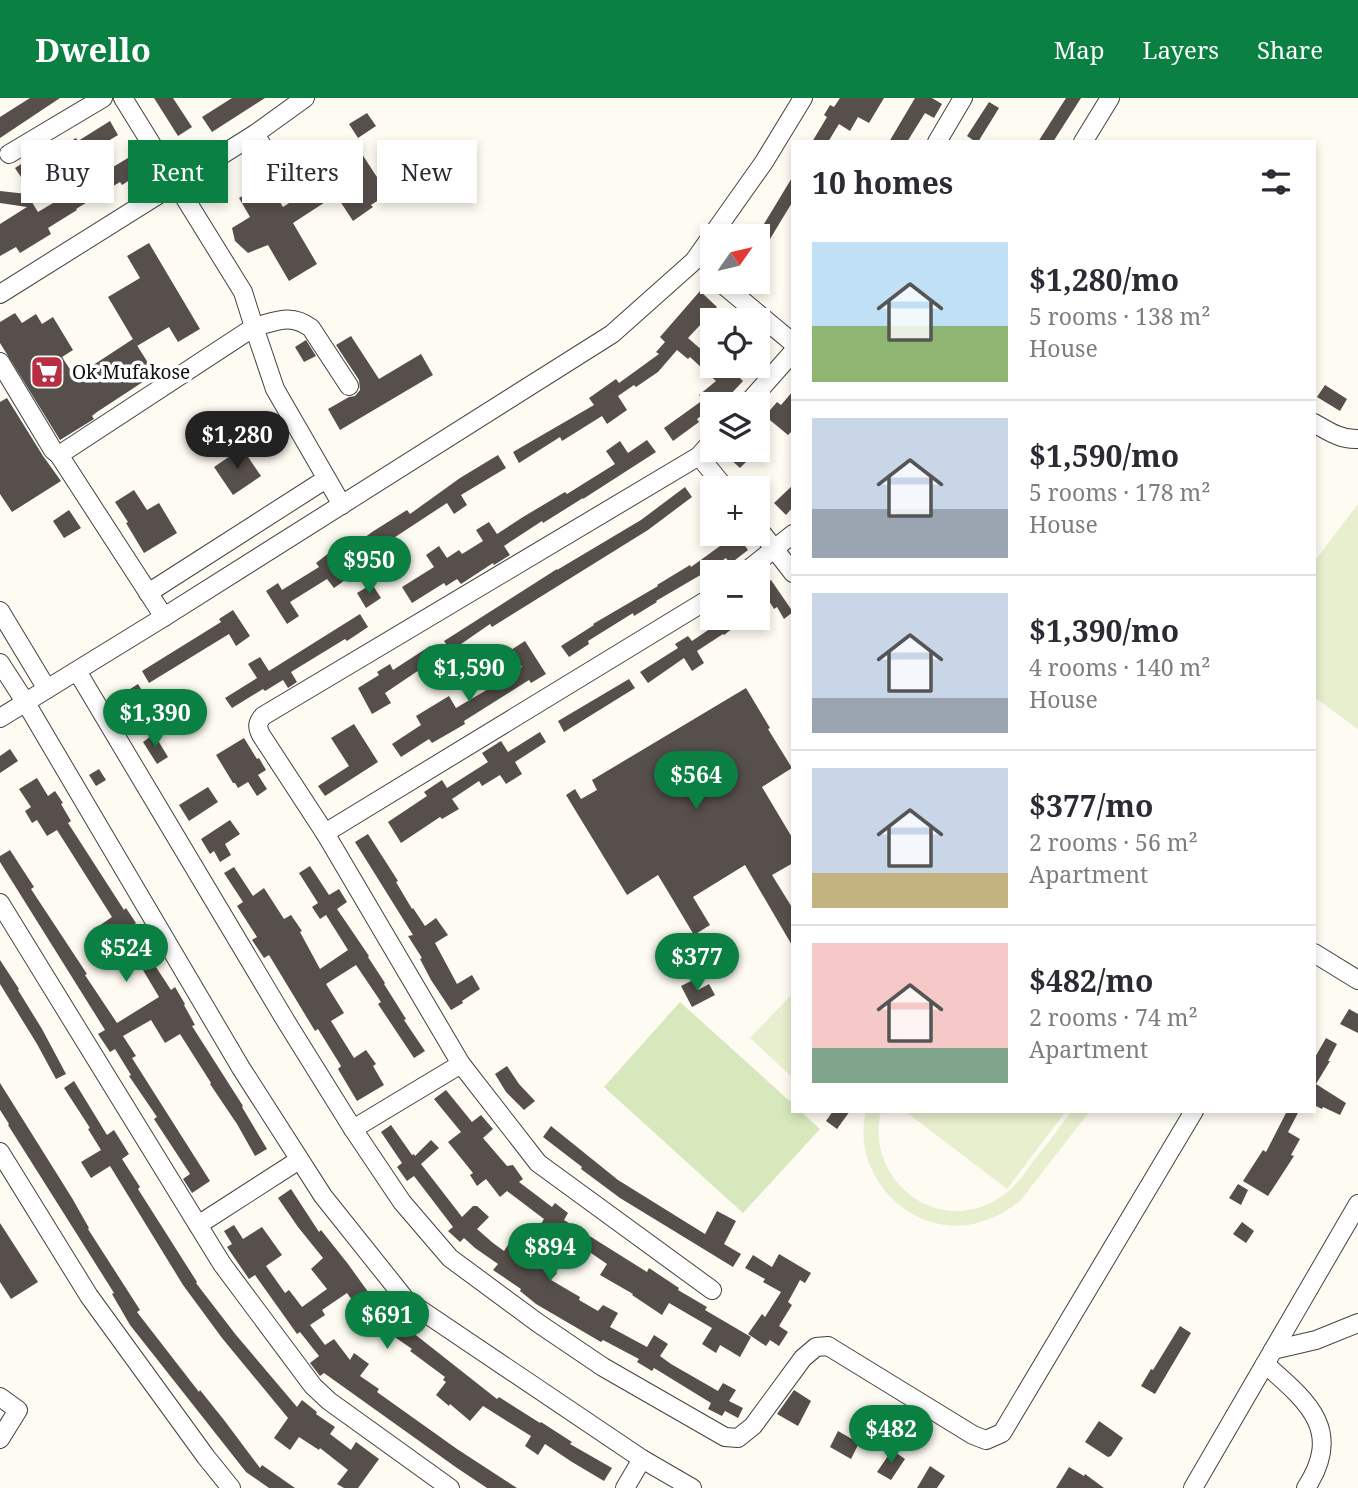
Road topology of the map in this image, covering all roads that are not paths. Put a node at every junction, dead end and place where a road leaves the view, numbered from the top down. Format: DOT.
graph roads {
  1 [pos="103,98"];
  2 [pos="123,98"];
  3 [pos="305,98"];
  4 [pos="803,98"];
  5 [pos="964,98"];
  6 [pos="1110,98"];
  7 [pos="255,134"];
  8 [pos="149,140"];
  9 [pos="259,140"];
  10 [pos="938,140"];
  11 [pos="1084,140"];
  12 [pos="228,151"];
  13 [pos="9,154"];
  14 [pos="146,203"];
  15 [pos="189,203"];
  16 [pos="694,261"];
  17 [pos="700,266"];
  18 [pos="0,294"];
  19 [pos="734,294"];
  20 [pos="254,327"];
  21 [pos="791,341"];
  22 [pos="791,354"];
  23 [pos="2,371"];
  24 [pos="349,386"];
  25 [pos="758,392"];
  26 [pos="1316,425"];
  27 [pos="1358,439"];
  28 [pos="58,454"];
  29 [pos="699,456"];
  30 [pos="715,476"];
  31 [pos="326,479"];
  32 [pos="342,505"];
  33 [pos="791,536"];
  34 [pos="770,543"];
  35 [pos="775,549"];
  36 [pos="761,560"];
  37 [pos="791,570"];
  38 [pos="148,593"];
  39 [pos="700,604"];
  40 [pos="0,611"];
  41 [pos="164,617"];
  42 [pos="0,663"];
  43 [pos="77,671"];
  44 [pos="47,689"];
  45 [pos="26,703"];
  46 [pos="0,718"];
  47 [pos="325,833"];
  48 [pos="0,903"];
  49 [pos="1316,954"];
  50 [pos="1358,980"];
  51 [pos="461,1064"];
  52 [pos="1193,1113"];
  53 [pos="353,1129"];
  54 [pos="0,1152"];
  55 [pos="299,1160"];
  56 [pos="1358,1204"];
  57 [pos="198,1225"];
  58 [pos="712,1290"];
  59 [pos="1358,1323"];
  60 [pos="1269,1357"];
  61 [pos="0,1398"];
  62 [pos="0,1439"];
  63 [pos="642,1459"];
  64 [pos="232,1488"];
  65 [pos="450,1488"];
  66 [pos="625,1488"];
  67 [pos="692,1488"];
  68 [pos="1193,1488"];
  69 [pos="1306,1488"];
  1 -- 13 [label="street"];
  2 -- 8 [label="street"];
  3 -- 7 [label="street"];
  4 -- 16 [label="street"];
  5 -- 10 [label="street"];
  6 -- 11 [label="street"];
  7 -- 9 [label="street"];
  7 -- 12 [label="street"];
  14 -- 18 [label="street"];
  15 -- 20 [label="street"];
  16 -- 17 [label="street"];
  16 -- 32 [label="street"];
  19 -- 21 [label="street"];
  20 -- 24 [label="street"];
  20 -- 28 [label="street"];
  20 -- 31 [label="street"];
  22 -- 25 [label="street"];
  23 -- 28 [label="street"];
  26 -- 27 [label="street"];
  28 -- 38 [label="street"];
  29 -- 30 [label="street"];
  29 -- 47 [label="street"];
  31 -- 32 [label="street"];
  31 -- 38 [label="street"];
  32 -- 41 [label="street"];
  33 -- 35 [label="street"];
  34 -- 35 [label="street"];
  35 -- 36 [label="street"];
  35 -- 37 [label="street"];
  38 -- 41 [label="street"];
  39 -- 47 [label="street"];
  40 -- 44 [label="street"];
  41 -- 43 [label="street"];
  42 -- 45 [label="street"];
  43 -- 44 [label="street"];
  43 -- 53 [label="street"];
  44 -- 45 [label="street"];
  45 -- 46 [label="street"];
  45 -- 55 [label="street"];
  47 -- 51 [label="street"];
  48 -- 57 [label="street"];
  49 -- 50 [label="street"];
  51 -- 53 [label="street"];
  51 -- 58 [label="street"];
  52 -- 53 [label="street"];
  54 -- 64 [label="street"];
  55 -- 57 [label="street"];
  55 -- 63 [label="street"];
  56 -- 60 [label="street"];
  57 -- 65 [label="street"];
  59 -- 60 [label="street"];
  60 -- 68 [label="street"];
  60 -- 69 [label="street"];
  61 -- 62 [label="street"];
  63 -- 66 [label="street"];
  63 -- 67 [label="street"];
}
